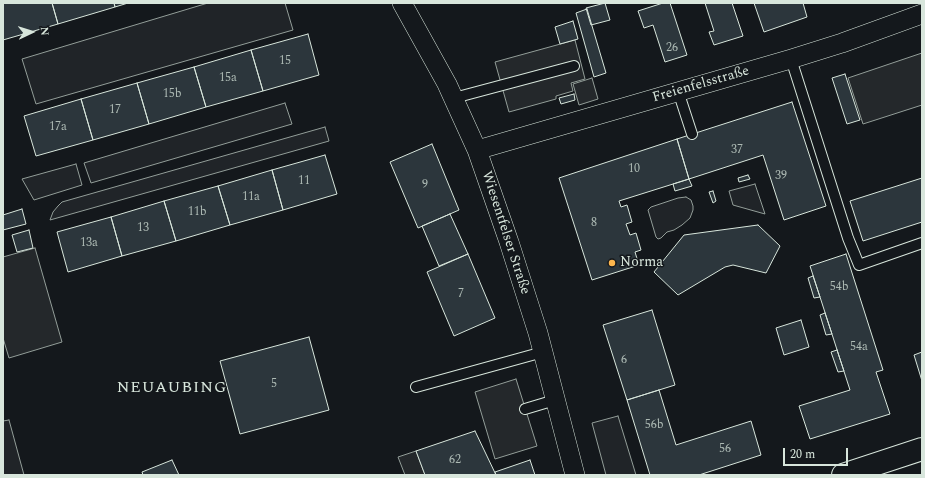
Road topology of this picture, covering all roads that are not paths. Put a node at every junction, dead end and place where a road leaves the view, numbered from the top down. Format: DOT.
graph roads {
  1 [pos="402,3"];
  2 [pos="922,14"];
  3 [pos="791,59"];
  4 [pos="574,66"];
  5 [pos="678,92"];
  6 [pos="454,98"];
  7 [pos="692,134"];
  8 [pos="477,150"];
  9 [pos="922,243"];
  10 [pos="543,352"];
  11 [pos="416,388"];
  12 [pos="555,400"];
  13 [pos="525,409"];
  14 [pos="922,449"];
  15 [pos="575,475"];
  16 [pos="843,475"];
  1 -- 6 [label="street, Wiesentfelser Straße"];
  2 -- 3 [label="street, Freienfelsstraße"];
  3 -- 5 [label="street, Freienfelsstraße"];
  3 -- 9 [label="lane"];
  4 -- 6 [label="lane"];
  5 -- 7 [label="lane"];
  5 -- 8 [label="street, Freienfelsstraße"];
  6 -- 8 [label="street, Wiesentfelser Straße"];
  8 -- 10 [label="street, Wiesentfelser Straße"];
  10 -- 11 [label="lane"];
  10 -- 12 [label="street, Wiesentfelser Straße"];
  12 -- 13 [label="lane"];
  12 -- 15 [label="street, Wiesentfelser Straße"];
  14 -- 16 [label="street"];
}
